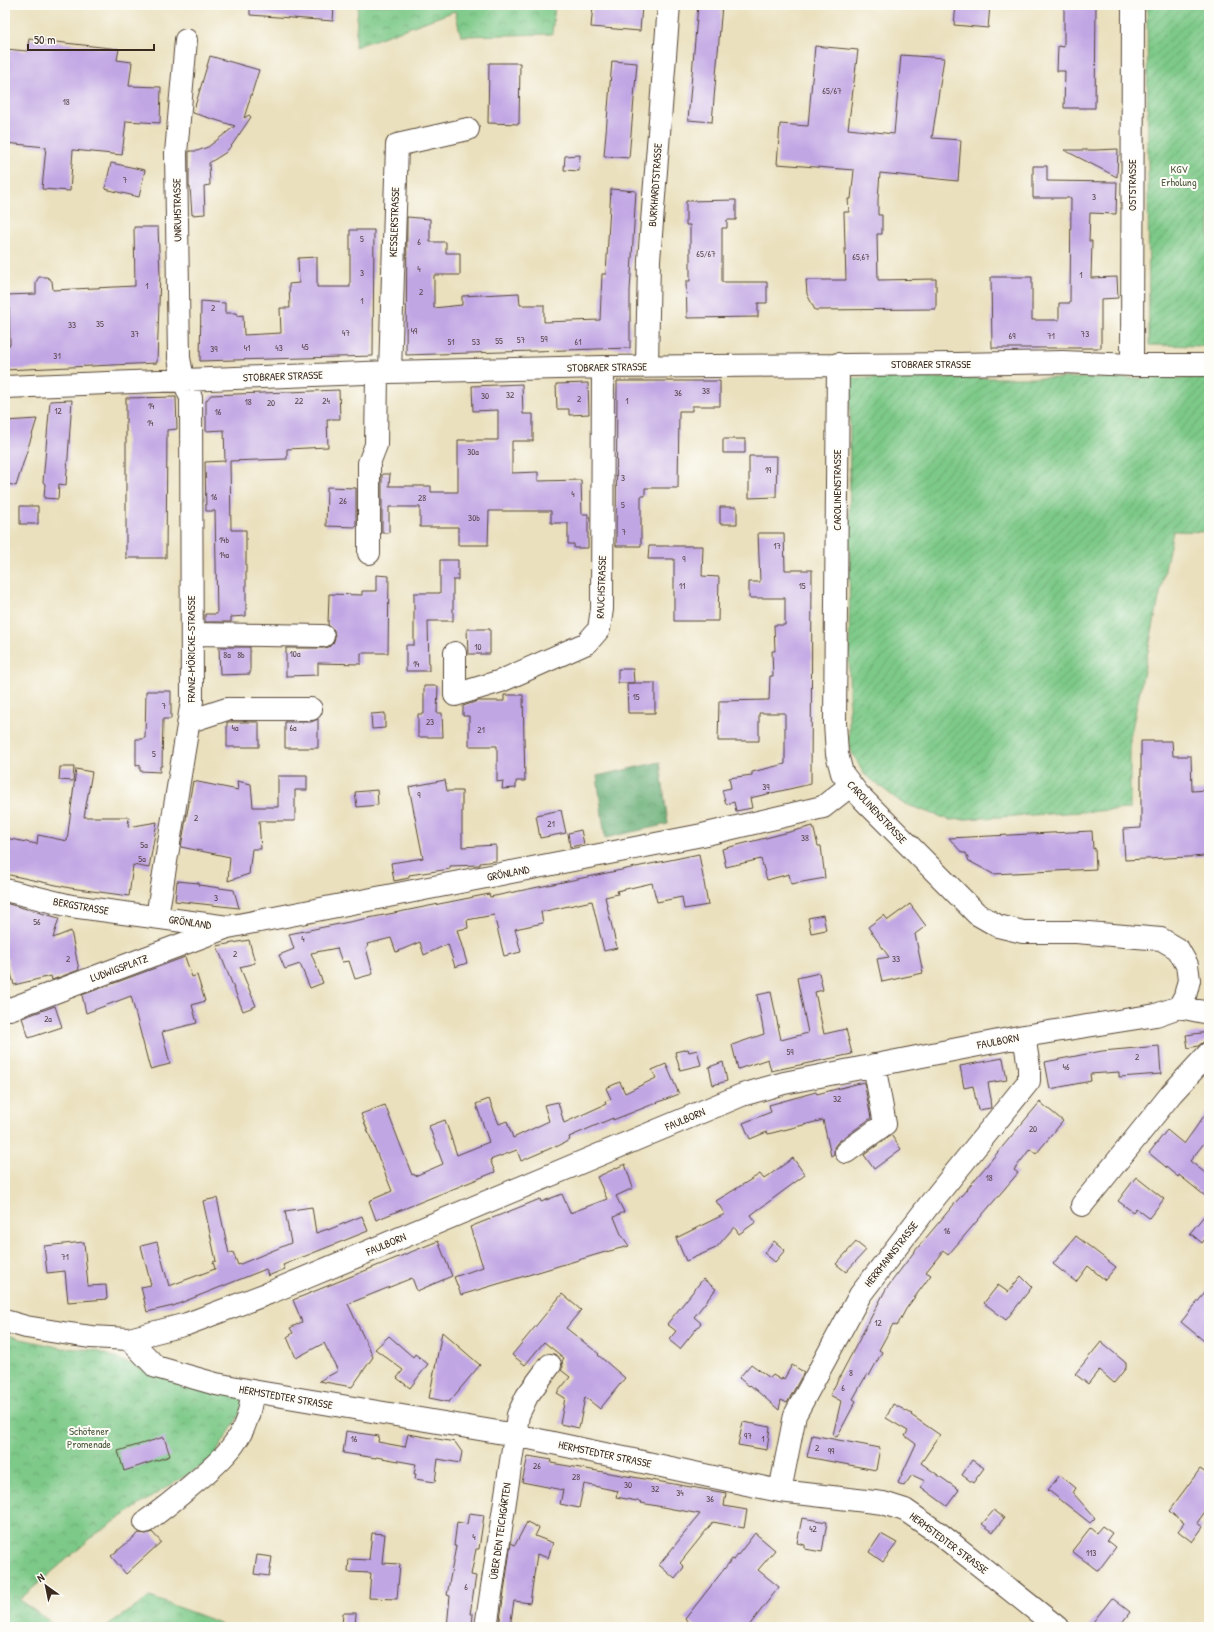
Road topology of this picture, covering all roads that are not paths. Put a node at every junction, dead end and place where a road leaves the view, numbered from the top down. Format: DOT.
graph roads {
  1 [pos="669,5"];
  2 [pos="1133,5"];
  3 [pos="186,40"];
  4 [pos="468,129"];
  5 [pos="838,364"];
  6 [pos="1209,364"];
  7 [pos="1132,365"];
  8 [pos="647,366"];
  9 [pos="603,367"];
  10 [pos="384,372"];
  11 [pos="184,379"];
  12 [pos="5,387"];
  13 [pos="369,553"];
  14 [pos="192,634"];
  15 [pos="323,636"];
  16 [pos="455,653"];
  17 [pos="311,709"];
  18 [pos="190,721"];
  19 [pos="851,785"];
  20 [pos="5,890"];
  21 [pos="157,917"];
  22 [pos="228,927"];
  23 [pos="1179,1007"];
  24 [pos="10,1009"];
  25 [pos="1209,1014"];
  26 [pos="1024,1036"];
  27 [pos="1209,1053"];
  28 [pos="874,1065"];
  29 [pos="846,1152"];
  30 [pos="1082,1205"];
  31 [pos="5,1321"];
  32 [pos="129,1339"];
  33 [pos="550,1365"];
  34 [pos="252,1391"];
  35 [pos="515,1436"];
  36 [pos="780,1491"];
  37 [pos="145,1522"];
  38 [pos="486,1627"];
  39 [pos="1057,1627"];
  1 -- 8 [label="street, BURKHARDTSTRASSE"];
  2 -- 7 [label="street, OSTSTRASSE"];
  3 -- 11 [label="street, UNRUHSTRASSE"];
  4 -- 10 [label="street, KESSLERSTRASSE"];
  5 -- 7 [label="street, STOBRAER STRASSE"];
  5 -- 8 [label="street, STOBRAER STRASSE"];
  5 -- 19 [label="street, CAROLINENSTRASSE"];
  6 -- 7 [label="street, STOBRAER STRASSE"];
  8 -- 9 [label="street, STOBRAER STRASSE"];
  9 -- 10 [label="street, STOBRAER STRASSE"];
  9 -- 16 [label="street, RAUCHSTRASSE"];
  10 -- 11 [label="street, STOBRAER STRASSE"];
  10 -- 13 [label="street"];
  11 -- 12 [label="street, STOBRAER STRASSE"];
  11 -- 14 [label="street, FRANZ-MÖRICKE-STRASSE"];
  14 -- 15 [label="street"];
  14 -- 18 [label="street, FRANZ-MÖRICKE-STRASSE"];
  17 -- 18 [label="street"];
  18 -- 21 [label="street, FRANZ-MÖRICKE-STRASSE"];
  19 -- 22 [label="street, GRÖNLAND"];
  19 -- 23 [label="street, CAROLINENSTRASSE"];
  20 -- 21 [label="street, BERGSTRASSE"];
  21 -- 22 [label="street, GRÖNLAND"];
  22 -- 24 [label="street, LUDWIGSPLATZ"];
  23 -- 25 [label="street"];
  23 -- 26 [label="street, FAULBORN"];
  26 -- 28 [label="street, FAULBORN"];
  26 -- 36 [label="street, HERRMANNSTRASSE"];
  27 -- 30 [label="street"];
  28 -- 29 [label="street"];
  28 -- 32 [label="street, FAULBORN"];
  31 -- 32 [label="street"];
  32 -- 34 [label="street, HERMSTEDTER STRASSE"];
  33 -- 35 [label="street, ÜBER DEN TEICHGÄRTEN"];
  34 -- 35 [label="street, HERMSTEDTER STRASSE"];
  34 -- 37 [label="street"];
  35 -- 36 [label="street, HERMSTEDTER STRASSE"];
  35 -- 38 [label="street, ÜBER DEN TEICHGÄRTEN"];
  36 -- 39 [label="street, HERMSTEDTER STRASSE"];
}
